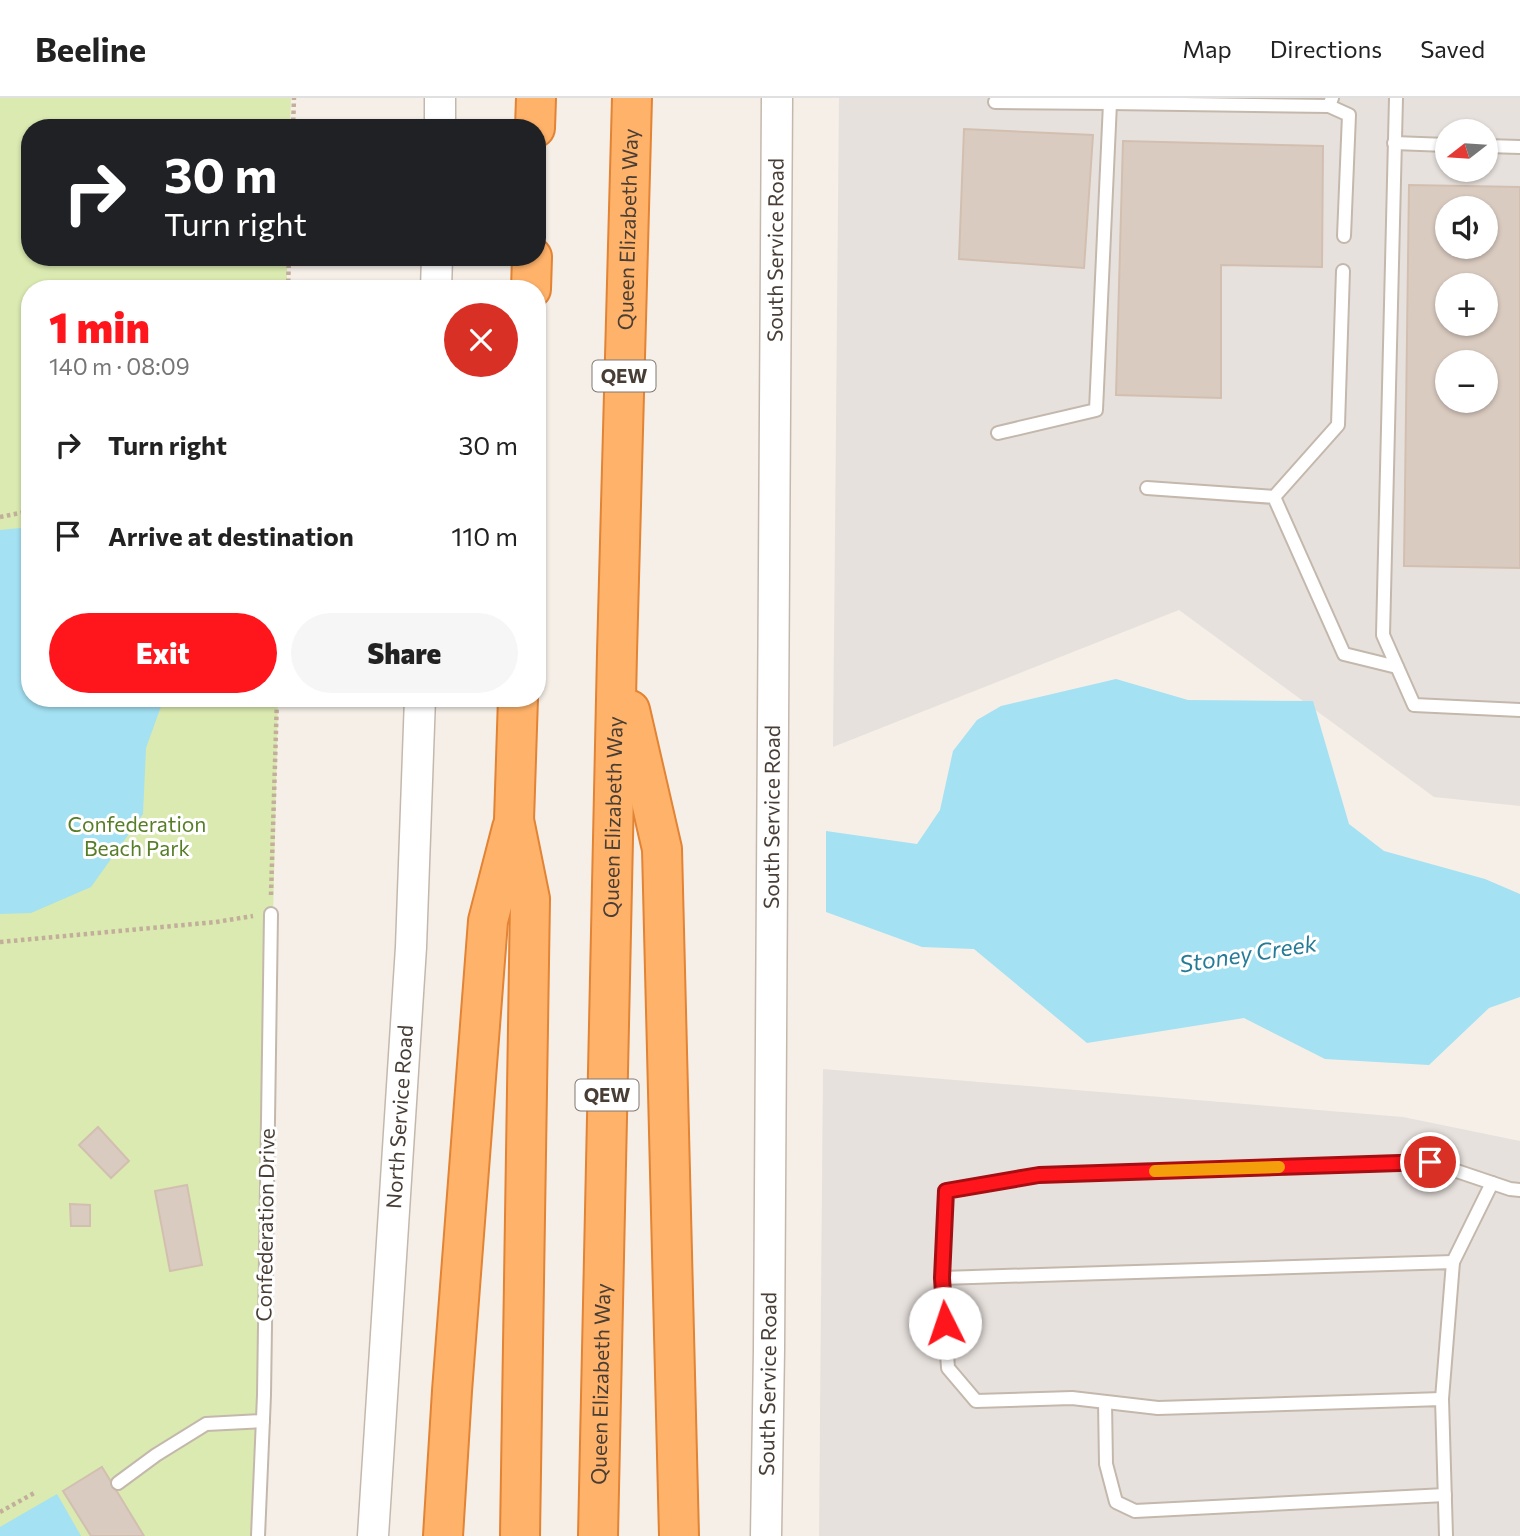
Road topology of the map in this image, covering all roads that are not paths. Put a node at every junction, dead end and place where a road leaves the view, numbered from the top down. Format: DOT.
graph roads {
  1 [pos="440,98"];
  2 [pos="536,98"];
  3 [pos="632,98"];
  4 [pos="777,98"];
  5 [pos="1396,98"];
  6 [pos="1111,101"];
  7 [pos="995,102"];
  8 [pos="1331,102"];
  9 [pos="440,119"];
  10 [pos="536,119"];
  11 [pos="1394,143"];
  12 [pos="1435,145"];
  13 [pos="1498,146"];
  14 [pos="1520,147"];
  15 [pos="1344,236"];
  16 [pos="1343,271"];
  17 [pos="998,433"];
  18 [pos="1147,488"];
  19 [pos="1274,497"];
  20 [pos="617,653"];
  21 [pos="1397,667"];
  22 [pos="421,707"];
  23 [pos="518,707"];
  24 [pos="1520,710"];
  25 [pos="514,820"];
  26 [pos="271,914"];
  27 [pos="1492,1183"];
  28 [pos="1520,1190"];
  29 [pos="1453,1262"];
  30 [pos="942,1278"];
  31 [pos="1442,1399"];
  32 [pos="1105,1402"];
  33 [pos="263,1420"];
  34 [pos="118,1483"];
  35 [pos="1445,1495"];
  36 [pos="258,1536"];
  37 [pos="373,1536"];
  38 [pos="443,1536"];
  39 [pos="520,1536"];
  40 [pos="598,1536"];
  41 [pos="678,1536"];
  42 [pos="766,1536"];
  43 [pos="1446,1536"];
  1 -- 9 [label="street"];
  2 -- 10 [label="highway"];
  3 -- 20 [label="highway, Queen Elizabeth Way / QEW"];
  4 -- 42 [label="street, South Service Road"];
  5 -- 11 [label="lane"];
  6 -- 7 [label="lane"];
  6 -- 8 [label="lane"];
  6 -- 17 [label="lane"];
  8 -- 15 [label="lane"];
  11 -- 12 [label="lane"];
  11 -- 21 [label="lane"];
  13 -- 14 [label="lane"];
  16 -- 19 [label="lane"];
  18 -- 19 [label="lane"];
  19 -- 21 [label="lane"];
  20 -- 40 [label="highway, Queen Elizabeth Way / QEW"];
  20 -- 41 [label="highway"];
  21 -- 24 [label="lane"];
  22 -- 37 [label="street, North Service Road"];
  23 -- 25 [label="highway"];
  25 -- 38 [label="highway"];
  25 -- 39 [label="highway"];
  26 -- 33 [label="lane, Confederation Drive"];
  27 -- 28 [label="lane"];
  27 -- 29 [label="lane"];
  27 -- 30 [label="lane"];
  29 -- 30 [label="lane"];
  29 -- 31 [label="lane"];
  30 -- 32 [label="lane"];
  31 -- 32 [label="lane"];
  31 -- 35 [label="lane"];
  32 -- 35 [label="lane"];
  33 -- 34 [label="lane"];
  33 -- 36 [label="lane, Confederation Drive"];
  35 -- 43 [label="lane"];
}
